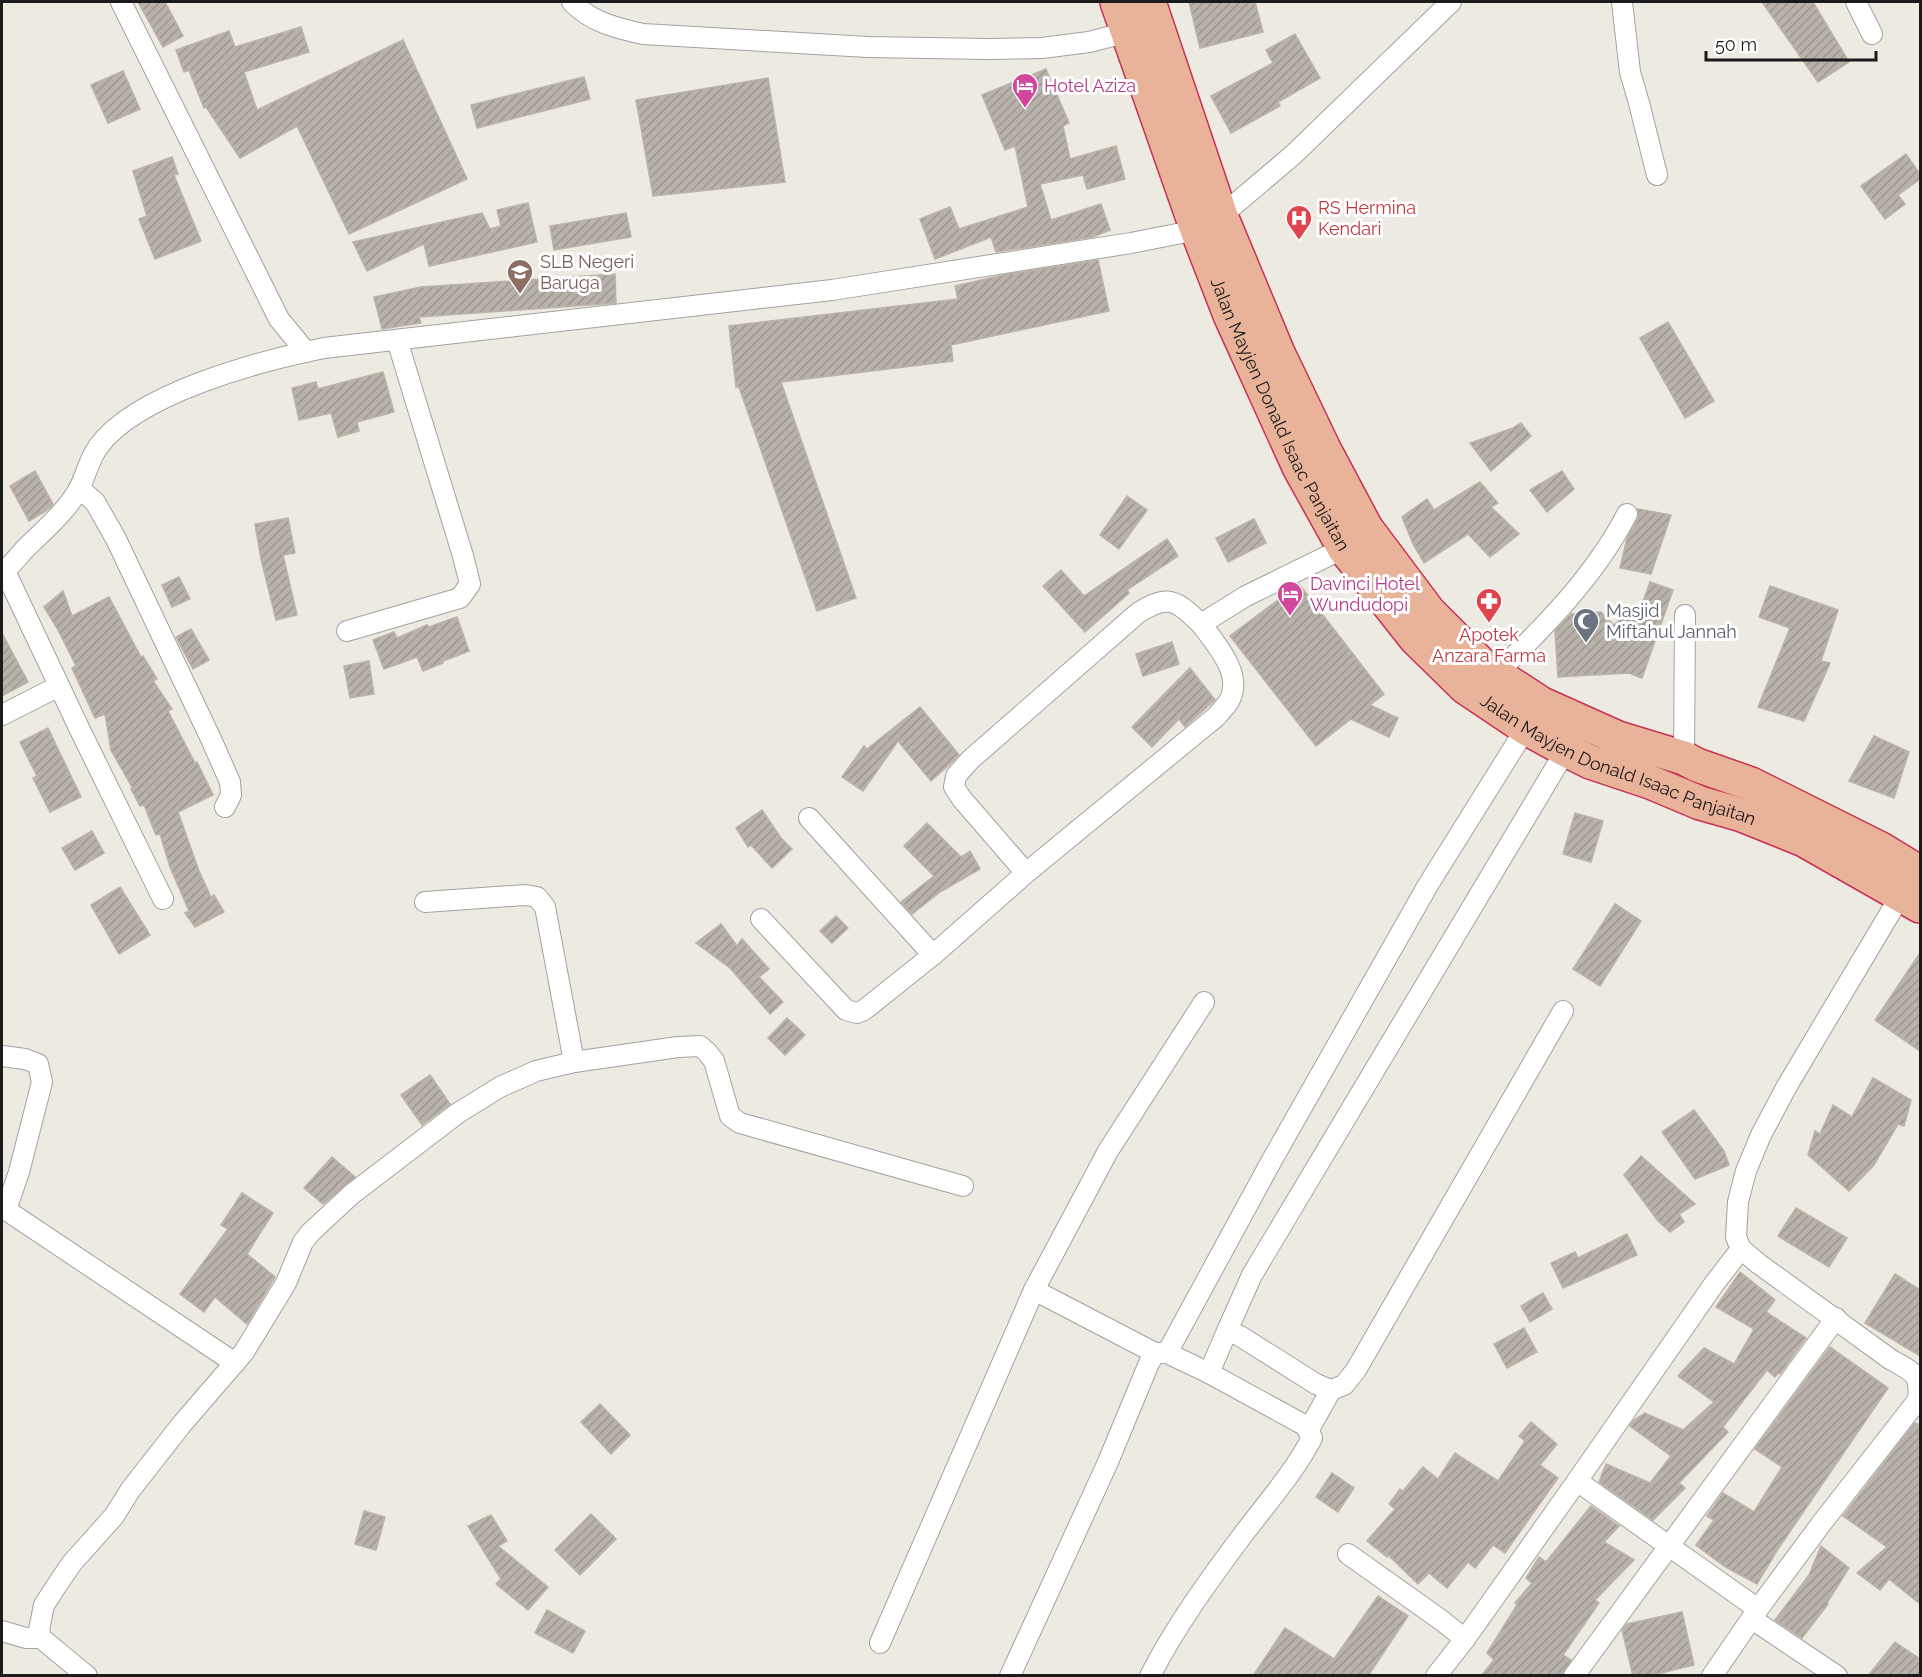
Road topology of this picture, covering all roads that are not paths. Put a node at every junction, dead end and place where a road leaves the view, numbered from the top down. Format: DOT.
graph roads {
  1 [pos="121,2"];
  2 [pos="572,2"];
  3 [pos="1117,2"];
  4 [pos="1149,2"];
  5 [pos="1451,2"];
  6 [pos="1622,2"];
  7 [pos="1856,2"];
  8 [pos="1128,32"];
  9 [pos="1872,34"];
  10 [pos="1657,175"];
  11 [pos="1209,223"];
  12 [pos="397,340"];
  13 [pos="306,352"];
  14 [pos="80,488"];
  15 [pos="1627,514"];
  16 [pos="1344,548"];
  17 [pos="3,572"];
  18 [pos="1684,615"];
  19 [pos="1202,624"];
  20 [pos="346,631"];
  21 [pos="1496,674"];
  22 [pos="59,686"];
  23 [pos="2,715"];
  24 [pos="1526,728"];
  25 [pos="1566,750"];
  26 [pos="1684,758"];
  27 [pos="225,807"];
  28 [pos="809,818"];
  29 [pos="1026,873"];
  30 [pos="1914,886"];
  31 [pos="164,899"];
  32 [pos="425,902"];
  33 [pos="761,919"];
  34 [pos="933,955"];
  35 [pos="1204,1002"];
  36 [pos="1563,1011"];
  37 [pos="2,1056"];
  38 [pos="574,1062"];
  39 [pos="963,1186"];
  40 [pos="4,1218"];
  41 [pos="1741,1249"];
  42 [pos="1035,1290"];
  43 [pos="1836,1318"];
  44 [pos="1227,1330"];
  45 [pos="1161,1353"];
  46 [pos="235,1363"];
  47 [pos="1209,1373"];
  48 [pos="1332,1390"];
  49 [pos="1308,1431"];
  50 [pos="1577,1481"];
  51 [pos="1669,1547"];
  52 [pos="1348,1554"];
  53 [pos="1755,1614"];
  54 [pos="2,1630"];
  55 [pos="41,1638"];
  56 [pos="1465,1639"];
  57 [pos="880,1643"];
  58 [pos="87,1676"];
  59 [pos="1010,1676"];
  60 [pos="1150,1676"];
  61 [pos="1436,1676"];
  62 [pos="1574,1676"];
  63 [pos="1712,1676"];
  64 [pos="1837,1676"];
  1 -- 13 [label="street"];
  2 -- 8 [label="street"];
  3 -- 8 [label="highway, Jalan Mayjen Donald Isaac Panjaitan"];
  4 -- 11 [label="highway, Jalan Mayjen Donald Isaac Panjaitan"];
  5 -- 11 [label="street"];
  6 -- 10 [label="street"];
  7 -- 9 [label="street"];
  8 -- 11 [label="highway, Jalan Mayjen Donald Isaac Panjaitan"];
  11 -- 12 [label="street"];
  11 -- 16 [label="highway, Jalan Mayjen Donald Isaac Panjaitan"];
  11 -- 21 [label="highway, Jalan Mayjen Donald Isaac Panjaitan"];
  12 -- 13 [label="street"];
  12 -- 20 [label="street"];
  13 -- 14 [label="street"];
  14 -- 17 [label="street"];
  14 -- 27 [label="street"];
  15 -- 21 [label="street"];
  16 -- 19 [label="street"];
  16 -- 24 [label="highway, Jalan Mayjen Donald Isaac Panjaitan"];
  17 -- 22 [label="street"];
  18 -- 26 [label="street"];
  19 -- 29 [label="street"];
  19 -- 29 [label="street"];
  21 -- 26 [label="highway, Jalan Mayjen Donald Isaac Panjaitan"];
  22 -- 23 [label="street"];
  22 -- 31 [label="street"];
  24 -- 25 [label="highway, Jalan Mayjen Donald Isaac Panjaitan"];
  24 -- 45 [label="street"];
  25 -- 30 [label="highway, Jalan Mayjen Donald Isaac Panjaitan"];
  25 -- 44 [label="street"];
  26 -- 30 [label="highway, Jalan Mayjen Donald Isaac Panjaitan"];
  28 -- 34 [label="street"];
  29 -- 34 [label="street"];
  30 -- 41 [label="street"];
  32 -- 38 [label="street"];
  33 -- 34 [label="street"];
  35 -- 42 [label="street"];
  36 -- 48 [label="street"];
  37 -- 40 [label="street"];
  38 -- 39 [label="street"];
  38 -- 46 [label="street"];
  40 -- 46 [label="street"];
  41 -- 43 [label="street"];
  41 -- 50 [label="street"];
  42 -- 45 [label="street"];
  42 -- 57 [label="street"];
  43 -- 51 [label="street"];
  43 -- 53 [label="street"];
  44 -- 47 [label="street"];
  44 -- 48 [label="street"];
  45 -- 47 [label="street"];
  45 -- 59 [label="street"];
  46 -- 55 [label="street"];
  47 -- 49 [label="street"];
  48 -- 49 [label="street"];
  49 -- 60 [label="street"];
  50 -- 51 [label="street"];
  50 -- 56 [label="street"];
  51 -- 53 [label="street"];
  51 -- 62 [label="street"];
  52 -- 56 [label="street"];
  53 -- 63 [label="street"];
  53 -- 64 [label="street"];
  54 -- 55 [label="street"];
  55 -- 58 [label="street"];
  56 -- 61 [label="street"];
}
